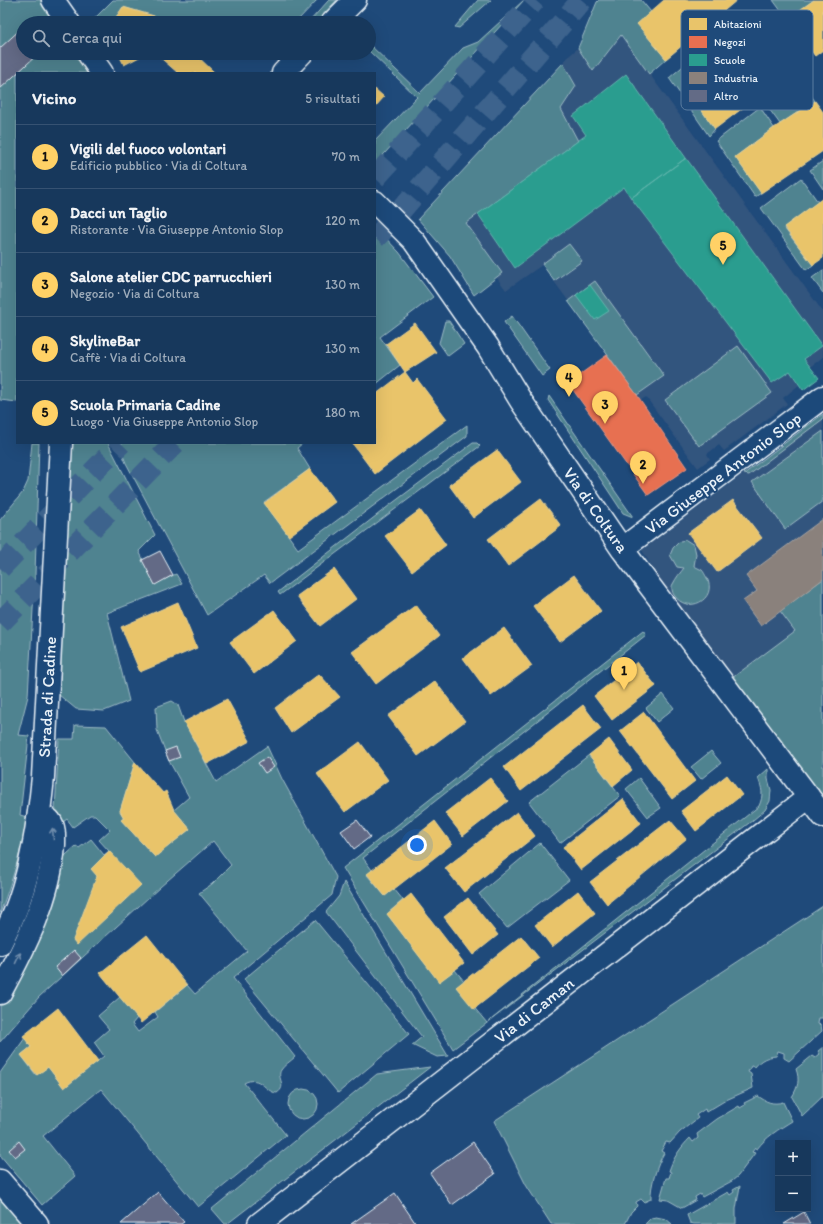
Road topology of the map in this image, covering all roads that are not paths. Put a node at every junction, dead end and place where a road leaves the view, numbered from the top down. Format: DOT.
graph roads {
  1 [pos="53,0"];
  2 [pos="355,0"];
  3 [pos="63,16"];
  4 [pos="339,16"];
  5 [pos="93,60"];
  6 [pos="295,60"];
  7 [pos="101,72"];
  8 [pos="284,72"];
  9 [pos="376,203"];
  10 [pos="823,397"];
  11 [pos="61,444"];
  12 [pos="622,548"];
  13 [pos="809,797"];
  14 [pos="823,816"];
  15 [pos="39,818"];
  16 [pos="0,944"];
  17 [pos="0,993"];
  18 [pos="0,1180"];
  19 [pos="37,1224"];
  20 [pos="259,1224"];
  1 -- 3 [label="street"];
  2 -- 4 [label="street"];
  5 -- 7 [label="street"];
  6 -- 8 [label="street"];
  9 -- 12 [label="street, Via di Coltura"];
  10 -- 12 [label="street, Via Giuseppe Antonio Slop"];
  11 -- 15 [label="street, Strada di Cadine"];
  12 -- 13 [label="street, Via di Coltura"];
  13 -- 14 [label="street, Via di Coltura"];
  13 -- 20 [label="street, Via di Caman"];
  15 -- 16 [label="street, Strada di Cadine"];
  17 -- 15 [label="street, one-way"];
  18 -- 19 [label="street"];
}
